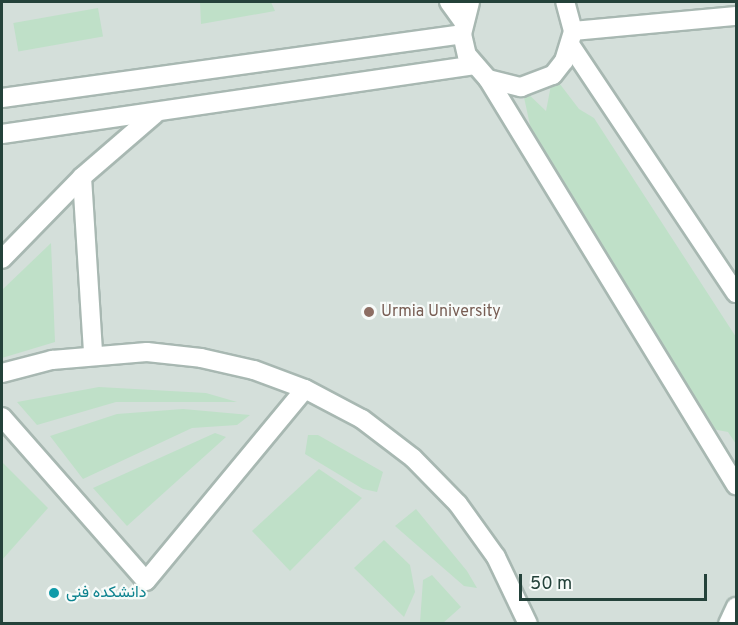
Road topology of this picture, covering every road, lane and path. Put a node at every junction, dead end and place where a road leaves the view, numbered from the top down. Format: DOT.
graph roads {
  1 [pos="449,2"];
  2 [pos="470,2"];
  3 [pos="568,2"];
  4 [pos="736,16"];
  5 [pos="462,27"];
  6 [pos="572,38"];
  7 [pos="473,65"];
  8 [pos="488,79"];
  9 [pos="2,98"];
  10 [pos="154,114"];
  11 [pos="2,134"];
  12 [pos="82,177"];
  13 [pos="2,259"];
  14 [pos="736,293"];
  15 [pos="93,354"];
  16 [pos="2,373"];
  17 [pos="305,389"];
  18 [pos="2,417"];
  19 [pos="736,485"];
  20 [pos="736,607"];
  21 [pos="528,624"];
  22 [pos="728,624"];
  1 -- 5 [label="lane"];
  2 -- 5 [label="lane"];
  3 -- 6 [label="lane"];
  4 -- 6 [label="lane"];
  5 -- 7 [label="lane"];
  5 -- 9 [label="lane"];
  6 -- 8 [label="lane"];
  6 -- 14 [label="lane"];
  7 -- 8 [label="lane"];
  7 -- 10 [label="lane"];
  8 -- 19 [label="lane"];
  10 -- 11 [label="lane"];
  10 -- 12 [label="lane"];
  12 -- 13 [label="lane"];
  12 -- 15 [label="lane"];
  15 -- 16 [label="lane"];
  15 -- 17 [label="lane"];
  17 -- 18 [label="lane"];
  17 -- 21 [label="lane"];
  20 -- 22 [label="lane"];
}
